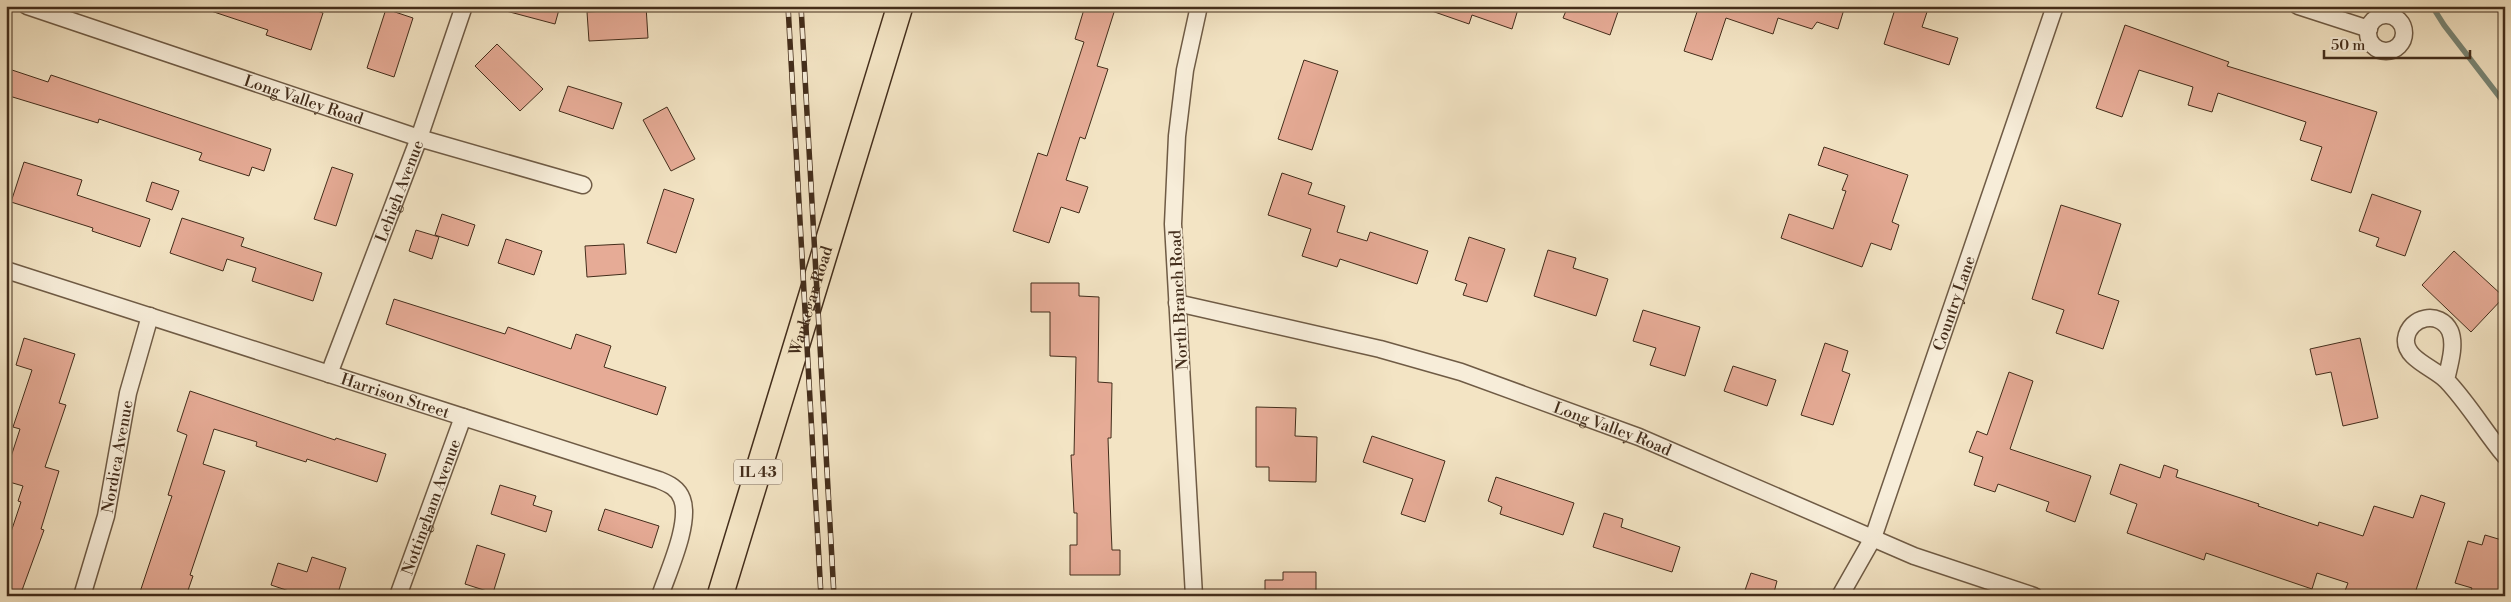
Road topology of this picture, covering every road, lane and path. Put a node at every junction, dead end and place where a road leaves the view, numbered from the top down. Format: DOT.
graph roads {
  1 [pos="27,6"];
  2 [pos="464,6"];
  3 [pos="900,6"];
  4 [pos="1199,6"];
  5 [pos="2055,6"];
  6 [pos="2298,6"];
  7 [pos="2369,29"];
  8 [pos="419,138"];
  9 [pos="583,185"];
  10 [pos="6,270"];
  11 [pos="1178,303"];
  12 [pos="150,316"];
  13 [pos="329,374"];
  14 [pos="2446,380"];
  15 [pos="463,417"];
  16 [pos="2505,456"];
  17 [pos="1873,538"];
  18 [pos="82,596"];
  19 [pos="398,596"];
  20 [pos="660,596"];
  21 [pos="720,596"];
  22 [pos="1194,596"];
  23 [pos="1840,596"];
  24 [pos="2034,596"];
  1 -- 8 [label="street, Long Valley Road"];
  2 -- 8 [label="street, Lehigh Avenue"];
  3 -- 21 [label="main road, Waukegan Road / IL 43"];
  4 -- 11 [label="street, North Branch Road"];
  5 -- 17 [label="street, Country Lane"];
  6 -- 7 [label="street"];
  8 -- 9 [label="street, Long Valley Road"];
  8 -- 13 [label="street, Lehigh Avenue"];
  10 -- 12 [label="street, Harrison Street"];
  11 -- 17 [label="street, Long Valley Road"];
  11 -- 22 [label="street, North Branch Road"];
  12 -- 13 [label="street, Harrison Street"];
  12 -- 18 [label="street, Nordica Avenue"];
  13 -- 15 [label="street, Harrison Street"];
  14 -- 16 [label="street"];
  15 -- 19 [label="street, Nottingham Avenue"];
  15 -- 20 [label="street, Harrison Street"];
  17 -- 23 [label="street, Country Lane"];
  17 -- 24 [label="street, Long Valley Road"];
}
